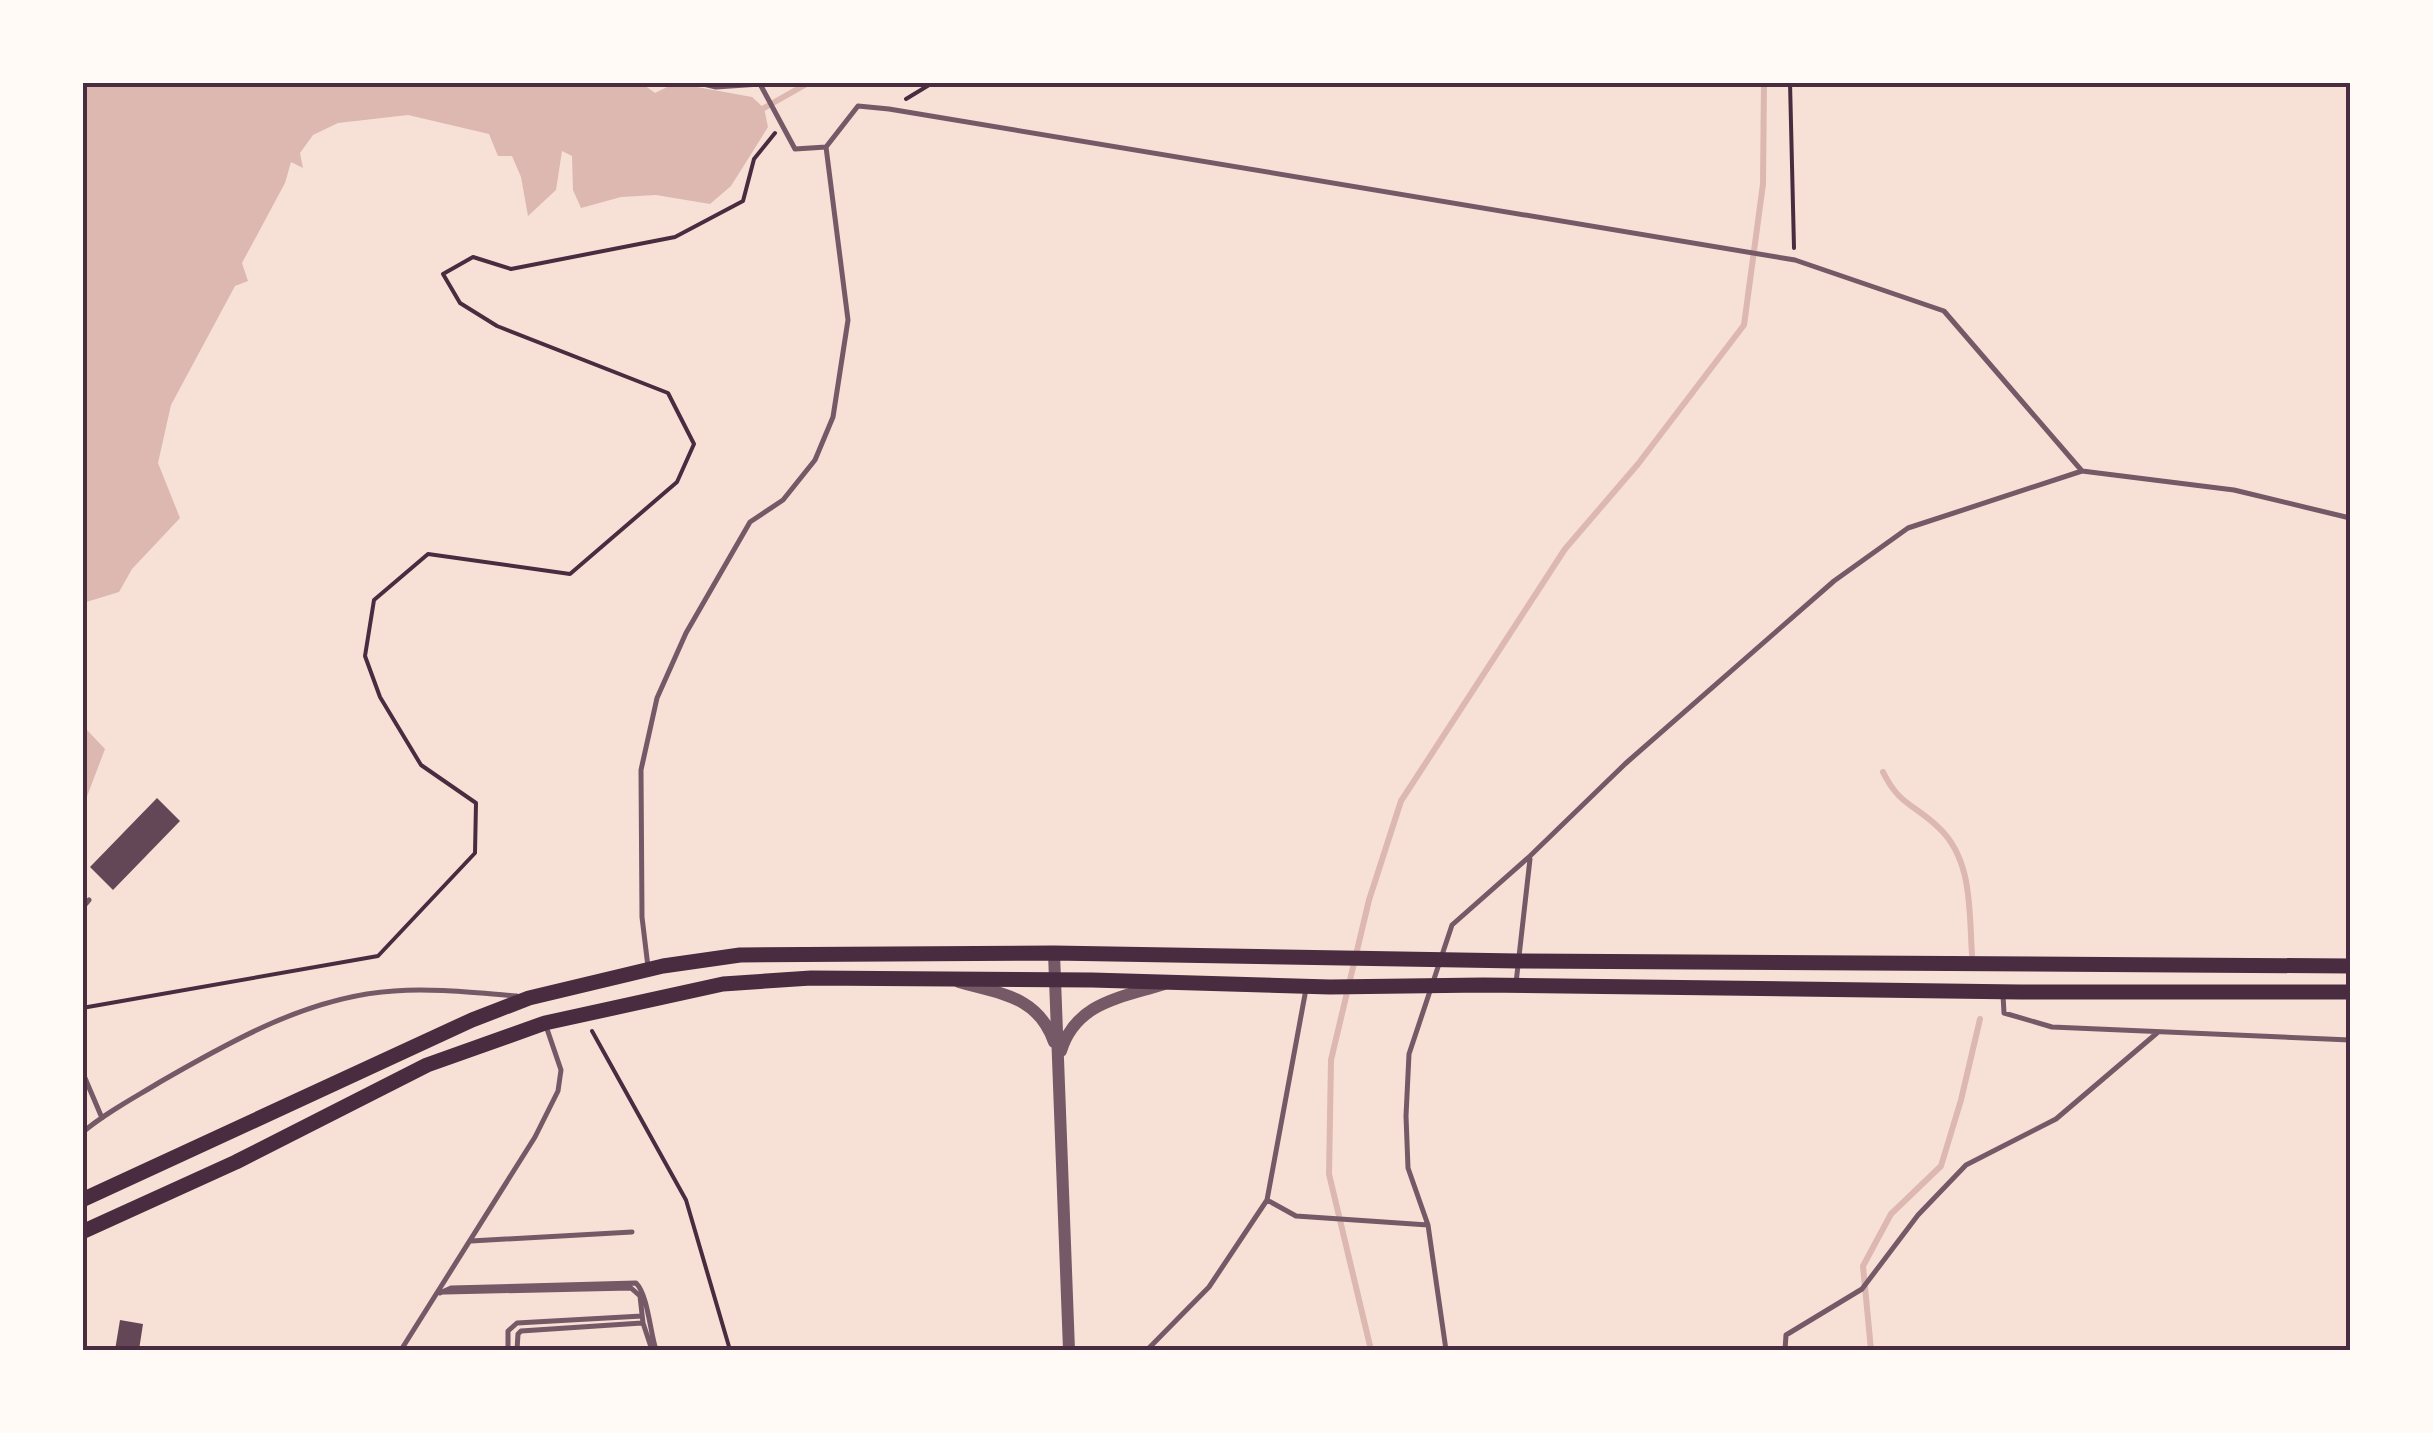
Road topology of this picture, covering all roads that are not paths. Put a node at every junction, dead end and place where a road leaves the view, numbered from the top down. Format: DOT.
graph roads {
  1 [pos="695,82"];
  2 [pos="760,84"];
  3 [pos="826,146"];
  4 [pos="2082,471"];
  5 [pos="2350,518"];
  6 [pos="1530,856"];
  7 [pos="89,900"];
  8 [pos="82,908"];
  9 [pos="1054,953"];
  10 [pos="1518,961"];
  11 [pos="2350,966"];
  12 [pos="648,970"];
  13 [pos="955,980"];
  14 [pos="1055,980"];
  15 [pos="1169,982"];
  16 [pos="1306,986"];
  17 [pos="1516,986"];
  18 [pos="2004,992"];
  19 [pos="2350,992"];
  20 [pos="530,998"];
  21 [pos="545,1024"];
  22 [pos="2157,1034"];
  23 [pos="2350,1040"];
  24 [pos="1059,1058"];
  25 [pos="82,1071"];
  26 [pos="102,1118"];
  27 [pos="82,1132"];
  28 [pos="82,1200"];
  29 [pos="1267,1200"];
  30 [pos="1428,1225"];
  31 [pos="82,1232"];
  32 [pos="632,1232"];
  33 [pos="471,1241"];
  34 [pos="438,1295"];
  35 [pos="643,1319"];
  36 [pos="401,1350"];
  37 [pos="508,1350"];
  38 [pos="517,1350"];
  39 [pos="654,1350"];
  40 [pos="1069,1350"];
  41 [pos="1147,1350"];
  42 [pos="1446,1350"];
  43 [pos="1786,1350"];
  1 -- 2 [label="lane"];
  2 -- 3 [label="lane"];
  3 -- 4 [label="lane"];
  3 -- 12 [label="lane"];
  4 -- 5 [label="lane"];
  4 -- 6 [label="lane"];
  6 -- 10 [label="lane"];
  6 -- 30 [label="lane"];
  7 -- 8 [label="lane"];
  9 -- 10 [label="main road"];
  9 -- 12 [label="main road"];
  9 -- 14 [label="street"];
  10 -- 11 [label="main road"];
  10 -- 17 [label="lane"];
  12 -- 20 [label="main road"];
  13 -- 14 [label="main road"];
  13 -- 21 [label="main road"];
  13 -- 24 [label="street"];
  14 -- 15 [label="main road"];
  14 -- 24 [label="street"];
  15 -- 16 [label="main road"];
  15 -- 24 [label="street"];
  16 -- 17 [label="main road"];
  16 -- 29 [label="lane"];
  17 -- 18 [label="main road"];
  18 -- 19 [label="main road"];
  18 -- 22 [label="lane"];
  20 -- 26 [label="lane"];
  20 -- 28 [label="main road"];
  21 -- 31 [label="main road"];
  21 -- 33 [label="lane"];
  22 -- 23 [label="lane"];
  22 -- 43 [label="lane"];
  24 -- 40 [label="street"];
  25 -- 26 [label="lane"];
  26 -- 27 [label="lane"];
  29 -- 30 [label="lane"];
  29 -- 41 [label="lane"];
  30 -- 42 [label="lane"];
  32 -- 33 [label="lane"];
  33 -- 34 [label="lane"];
  34 -- 35 [label="lane"];
  34 -- 36 [label="lane"];
  34 -- 39 [label="lane"];
  35 -- 37 [label="lane"];
  35 -- 38 [label="lane"];
  35 -- 39 [label="lane"];
}
